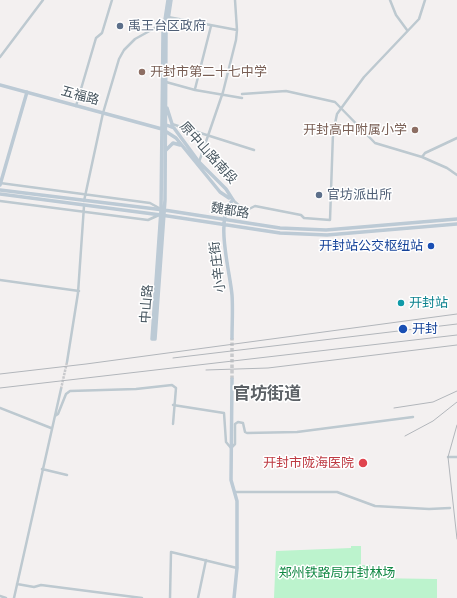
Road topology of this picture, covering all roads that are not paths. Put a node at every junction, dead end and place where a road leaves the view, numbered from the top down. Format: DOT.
graph roads {
  1 [pos="43,0"];
  2 [pos="112,0"];
  3 [pos="168,0"];
  4 [pos="171,0"];
  5 [pos="234,0"];
  6 [pos="390,0"];
  7 [pos="425,0"];
  8 [pos="168,17"];
  9 [pos="164,23"];
  10 [pos="211,26"];
  11 [pos="407,30"];
  12 [pos="237,31"];
  13 [pos="0,57"];
  14 [pos="166,82"];
  15 [pos="0,85"];
  16 [pos="195,90"];
  17 [pos="27,92"];
  18 [pos="222,94"];
  19 [pos="166,99"];
  20 [pos="76,106"];
  21 [pos="341,108"];
  22 [pos="103,113"];
  23 [pos="164,124"];
  24 [pos="154,126"];
  25 [pos="173,126"];
  26 [pos="164,130"];
  27 [pos="209,136"];
  28 [pos="457,138"];
  29 [pos="180,146"];
  30 [pos="254,150"];
  31 [pos="165,152"];
  32 [pos="422,157"];
  33 [pos="199,162"];
  34 [pos="197,166"];
  35 [pos="457,175"];
  36 [pos="0,184"];
  37 [pos="0,190"];
  38 [pos="0,194"];
  39 [pos="86,194"];
  40 [pos="232,198"];
  41 [pos="0,200"];
  42 [pos="84,203"];
  43 [pos="163,210"];
  44 [pos="83,212"];
  45 [pos="162,215"];
  46 [pos="457,219"];
  47 [pos="224,222"];
  48 [pos="457,224"];
  49 [pos="0,280"];
  50 [pos="79,291"];
  51 [pos="232,338"];
  52 [pos="68,362"];
  53 [pos="232,379"];
  54 [pos="61,390"];
  55 [pos="174,405"];
  56 [pos="0,408"];
  57 [pos="55,416"];
  58 [pos="412,417"];
  59 [pos="173,424"];
  60 [pos="52,428"];
  61 [pos="231,448"];
  62 [pos="448,457"];
  63 [pos="457,457"];
  64 [pos="42,469"];
  65 [pos="67,475"];
  66 [pos="235,492"];
  67 [pos="450,508"];
  68 [pos="206,560"];
  69 [pos="237,568"];
  70 [pos="17,584"];
  71 [pos="106,594"];
  72 [pos="0,596"];
  73 [pos="6,598"];
  74 [pos="14,598"];
  75 [pos="106,598"];
  76 [pos="142,598"];
  77 [pos="170,598"];
  78 [pos="198,598"];
  79 [pos="234,598"];
  1 -- 13 [label="street"];
  2 -- 20 [label="street"];
  3 -- 9 [label="main road, 中山路"];
  4 -- 8 [label="main road, 中山路"];
  5 -- 12 [label="street"];
  6 -- 11 [label="street"];
  7 -- 11 [label="street"];
  8 -- 10 [label="street"];
  8 -- 14 [label="main road, 中山路"];
  9 -- 22 [label="street"];
  9 -- 23 [label="main road, 中山路"];
  10 -- 12 [label="street"];
  10 -- 16 [label="street"];
  11 -- 21 [label="street"];
  12 -- 18 [label="street"];
  14 -- 16 [label="street"];
  14 -- 19 [label="main road, 中山路"];
  15 -- 17 [label="main road, 五福路"];
  16 -- 18 [label="street"];
  17 -- 20 [label="main road, 五福路"];
  17 -- 36 [label="main road"];
  18 -- 21 [label="street"];
  18 -- 27 [label="street"];
  19 -- 23 [label="main road, 中山路"];
  19 -- 25 [label="main road"];
  20 -- 22 [label="main road, 五福路"];
  21 -- 32 [label="street"];
  21 -- 40 [label="street"];
  22 -- 24 [label="main road, 五福路"];
  22 -- 39 [label="street"];
  23 -- 24 [label="main road, 原中山路南段"];
  23 -- 25 [label="main road, 原中山路南段"];
  23 -- 26 [label="main road, 中山路"];
  24 -- 26 [label="main road, 原中山路南段"];
  25 -- 27 [label="street"];
  25 -- 33 [label="main road, 原中山路南段"];
  26 -- 29 [label="main road, 原中山路南段"];
  26 -- 31 [label="main road, 中山路"];
  26 -- 43 [label="main road, 中山路"];
  27 -- 30 [label="street"];
  27 -- 33 [label="street"];
  28 -- 32 [label="street"];
  29 -- 31 [label="main road"];
  29 -- 34 [label="main road, 原中山路南段"];
  31 -- 43 [label="main road, 中山路"];
  32 -- 35 [label="street"];
  33 -- 34 [label="street"];
  33 -- 40 [label="main road, 原中山路南段"];
  34 -- 40 [label="main road, 原中山路南段"];
  36 -- 39 [label="street"];
  37 -- 42 [label="main road, 魏都路"];
  38 -- 42 [label="main road, 魏都路"];
  39 -- 42 [label="street"];
  39 -- 43 [label="street"];
  40 -- 47 [label="main road, 小辛庄街"];
  41 -- 44 [label="street"];
  42 -- 43 [label="main road, 魏都路"];
  42 -- 44 [label="street"];
  42 -- 45 [label="main road, 魏都路"];
  43 -- 45 [label="main road, 中山路"];
  43 -- 47 [label="main road, 魏都路"];
  44 -- 45 [label="street"];
  44 -- 50 [label="street"];
  45 -- 45 [label="main road, 中山路"];
  45 -- 47 [label="main road, 魏都路"];
  46 -- 47 [label="main road, 魏都路"];
  47 -- 48 [label="main road, 魏都路"];
  47 -- 51 [label="main road, 小辛庄街"];
  49 -- 50 [label="street"];
  50 -- 52 [label="street"];
  53 -- 61 [label="main road"];
  54 -- 57 [label="street"];
  55 -- 57 [label="street"];
  55 -- 59 [label="street"];
  55 -- 61 [label="street"];
  56 -- 60 [label="street"];
  57 -- 60 [label="street"];
  58 -- 61 [label="street"];
  60 -- 64 [label="street"];
  61 -- 66 [label="main road"];
  62 -- 63 [label="street"];
  64 -- 65 [label="street"];
  64 -- 70 [label="street"];
  66 -- 67 [label="street"];
  66 -- 69 [label="main road"];
  68 -- 69 [label="street"];
  68 -- 77 [label="street"];
  68 -- 78 [label="street"];
  69 -- 79 [label="main road"];
  70 -- 71 [label="street"];
  70 -- 74 [label="street"];
  71 -- 75 [label="street"];
  71 -- 76 [label="street"];
  72 -- 73 [label="street"];
}
